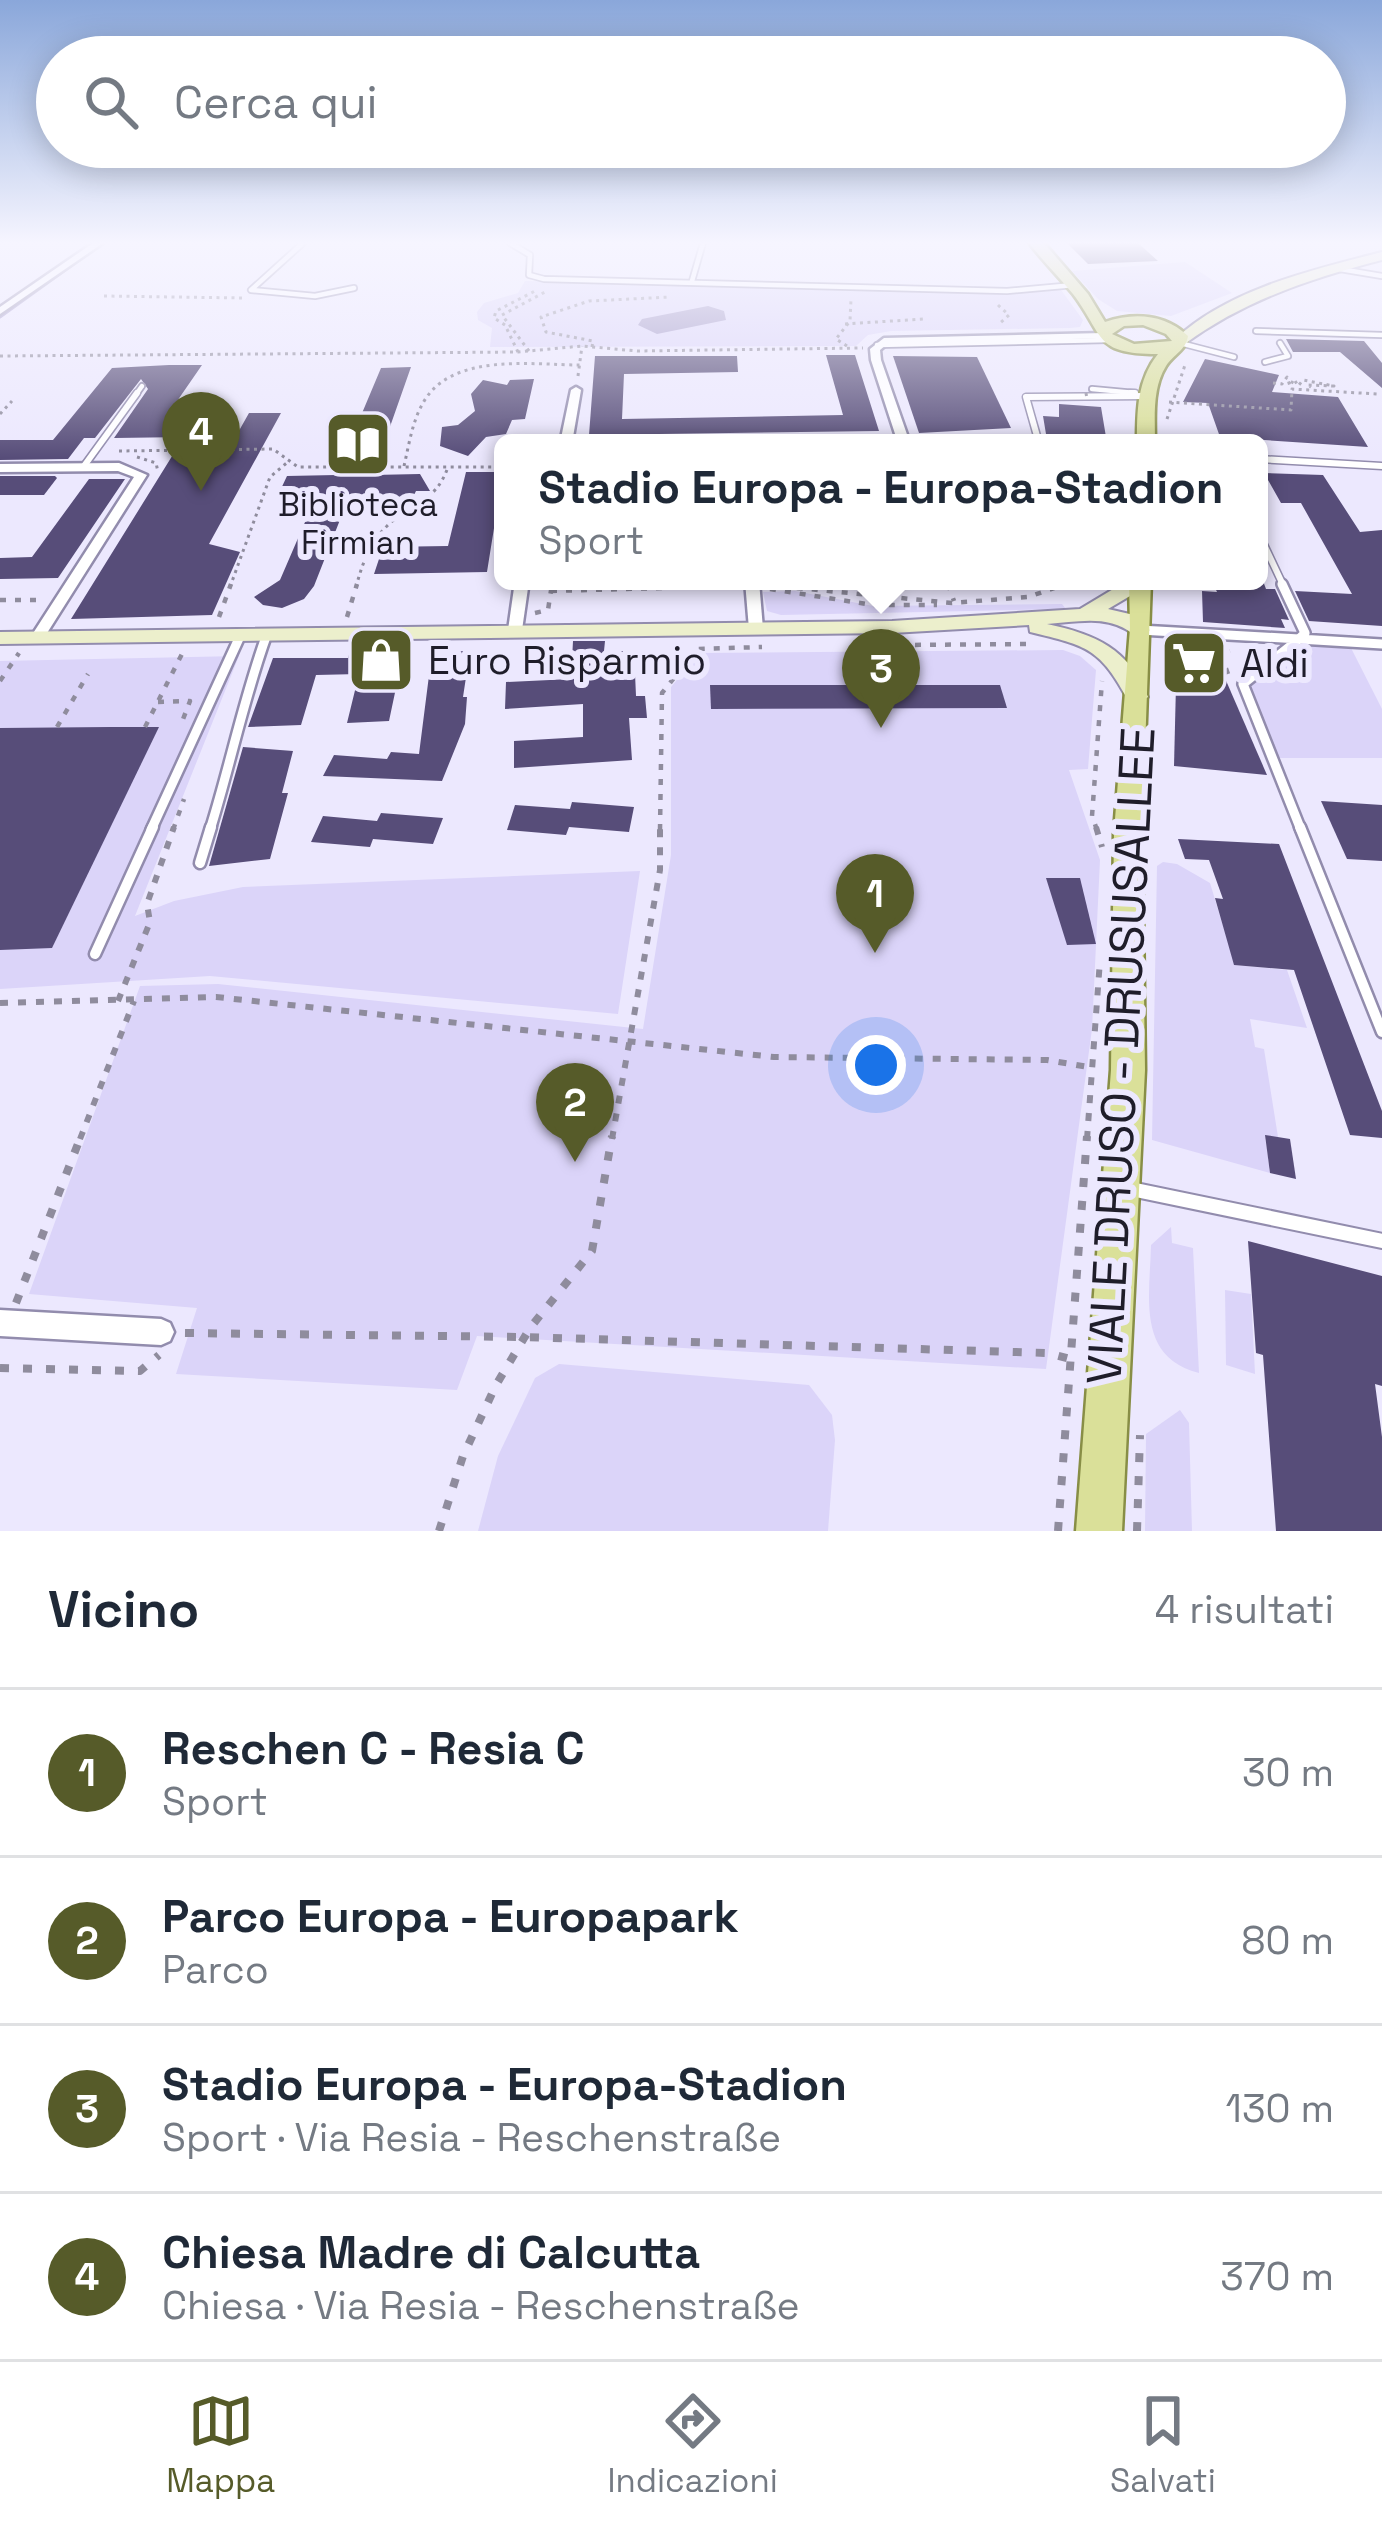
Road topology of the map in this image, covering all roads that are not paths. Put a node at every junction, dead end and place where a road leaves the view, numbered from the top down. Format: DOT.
graph roads {
  1 [pos="1093,314"];
  2 [pos="1108,314"];
  3 [pos="1220,315"];
  4 [pos="1133,320"];
  5 [pos="1154,323"];
  6 [pos="1382,335"];
  7 [pos="1107,338"];
  8 [pos="1268,343"];
  9 [pos="1280,344"];
  10 [pos="1180,347"];
  11 [pos="1131,349"];
  12 [pos="1234,357"];
  13 [pos="1264,362"];
  14 [pos="142,386"];
  15 [pos="1148,388"];
  16 [pos="576,390"];
  17 [pos="1088,394"];
  18 [pos="573,434"];
  19 [pos="901,434"];
  20 [pos="1037,434"];
  21 [pos="1157,434"];
  22 [pos="90,458"];
  23 [pos="1268,460"];
  24 [pos="1382,466"];
  25 [pos="0,468"];
  26 [pos="1268,553"];
  27 [pos="521,590"];
  28 [pos="753,590"];
  29 [pos="1124,590"];
  30 [pos="1140,590"];
  31 [pos="966,612"];
  32 [pos="1043,612"];
  33 [pos="516,622"];
  34 [pos="235,627"];
  35 [pos="1141,628"];
  36 [pos="756,629"];
  37 [pos="267,634"];
  38 [pos="0,638"];
  39 [pos="33,638"];
  40 [pos="1299,639"];
  41 [pos="1382,644"];
  42 [pos="1137,697"];
  43 [pos="200,862"];
  44 [pos="95,954"];
  45 [pos="1382,1032"];
  46 [pos="1120,1187"];
  47 [pos="1382,1240"];
  48 [pos="4,1323"];
  49 [pos="161,1332"];
  50 [pos="1099,1531"];
  1 -- 7 [label="main road"];
  2 -- 4 [label="main road"];
  3 -- 5 [label="main road"];
  3 -- 10 [label="main road"];
  4 -- 5 [label="main road"];
  4 -- 7 [label="main road"];
  5 -- 10 [label="main road"];
  6 -- 8 [label="lane"];
  7 -- 11 [label="main road"];
  7 -- 19 [label="street"];
  9 -- 13 [label="lane"];
  10 -- 11 [label="main road"];
  10 -- 12 [label="lane"];
  10 -- 15 [label="main road"];
  11 -- 15 [label="main road"];
  14 -- 22 [label="lane"];
  15 -- 17 [label="lane"];
  15 -- 20 [label="lane"];
  15 -- 21 [label="main road"];
  16 -- 18 [label="street"];
  22 -- 25 [label="street"];
  22 -- 39 [label="street"];
  23 -- 24 [label="lane"];
  26 -- 40 [label="lane"];
  27 -- 33 [label="street"];
  28 -- 36 [label="street"];
  29 -- 32 [label="main road"];
  30 -- 35 [label="main road, VIALE DRUSO - DRUSUSALLEE"];
  31 -- 32 [label="main road"];
  31 -- 35 [label="main road"];
  31 -- 36 [label="main road"];
  31 -- 42 [label="main road"];
  32 -- 35 [label="main road"];
  33 -- 36 [label="main road"];
  33 -- 37 [label="main road"];
  34 -- 37 [label="main road"];
  34 -- 39 [label="main road"];
  34 -- 44 [label="lane"];
  35 -- 40 [label="lane"];
  35 -- 42 [label="main road, VIALE DRUSO - DRUSUSALLEE"];
  37 -- 43 [label="lane"];
  38 -- 39 [label="main road"];
  40 -- 41 [label="lane"];
  40 -- 45 [label="lane"];
  42 -- 46 [label="main road, VIALE DRUSO - DRUSUSALLEE"];
  46 -- 47 [label="lane"];
  46 -- 50 [label="main road, VIALE DRUSO - DRUSUSALLEE"];
  48 -- 49 [label="street"];
}
